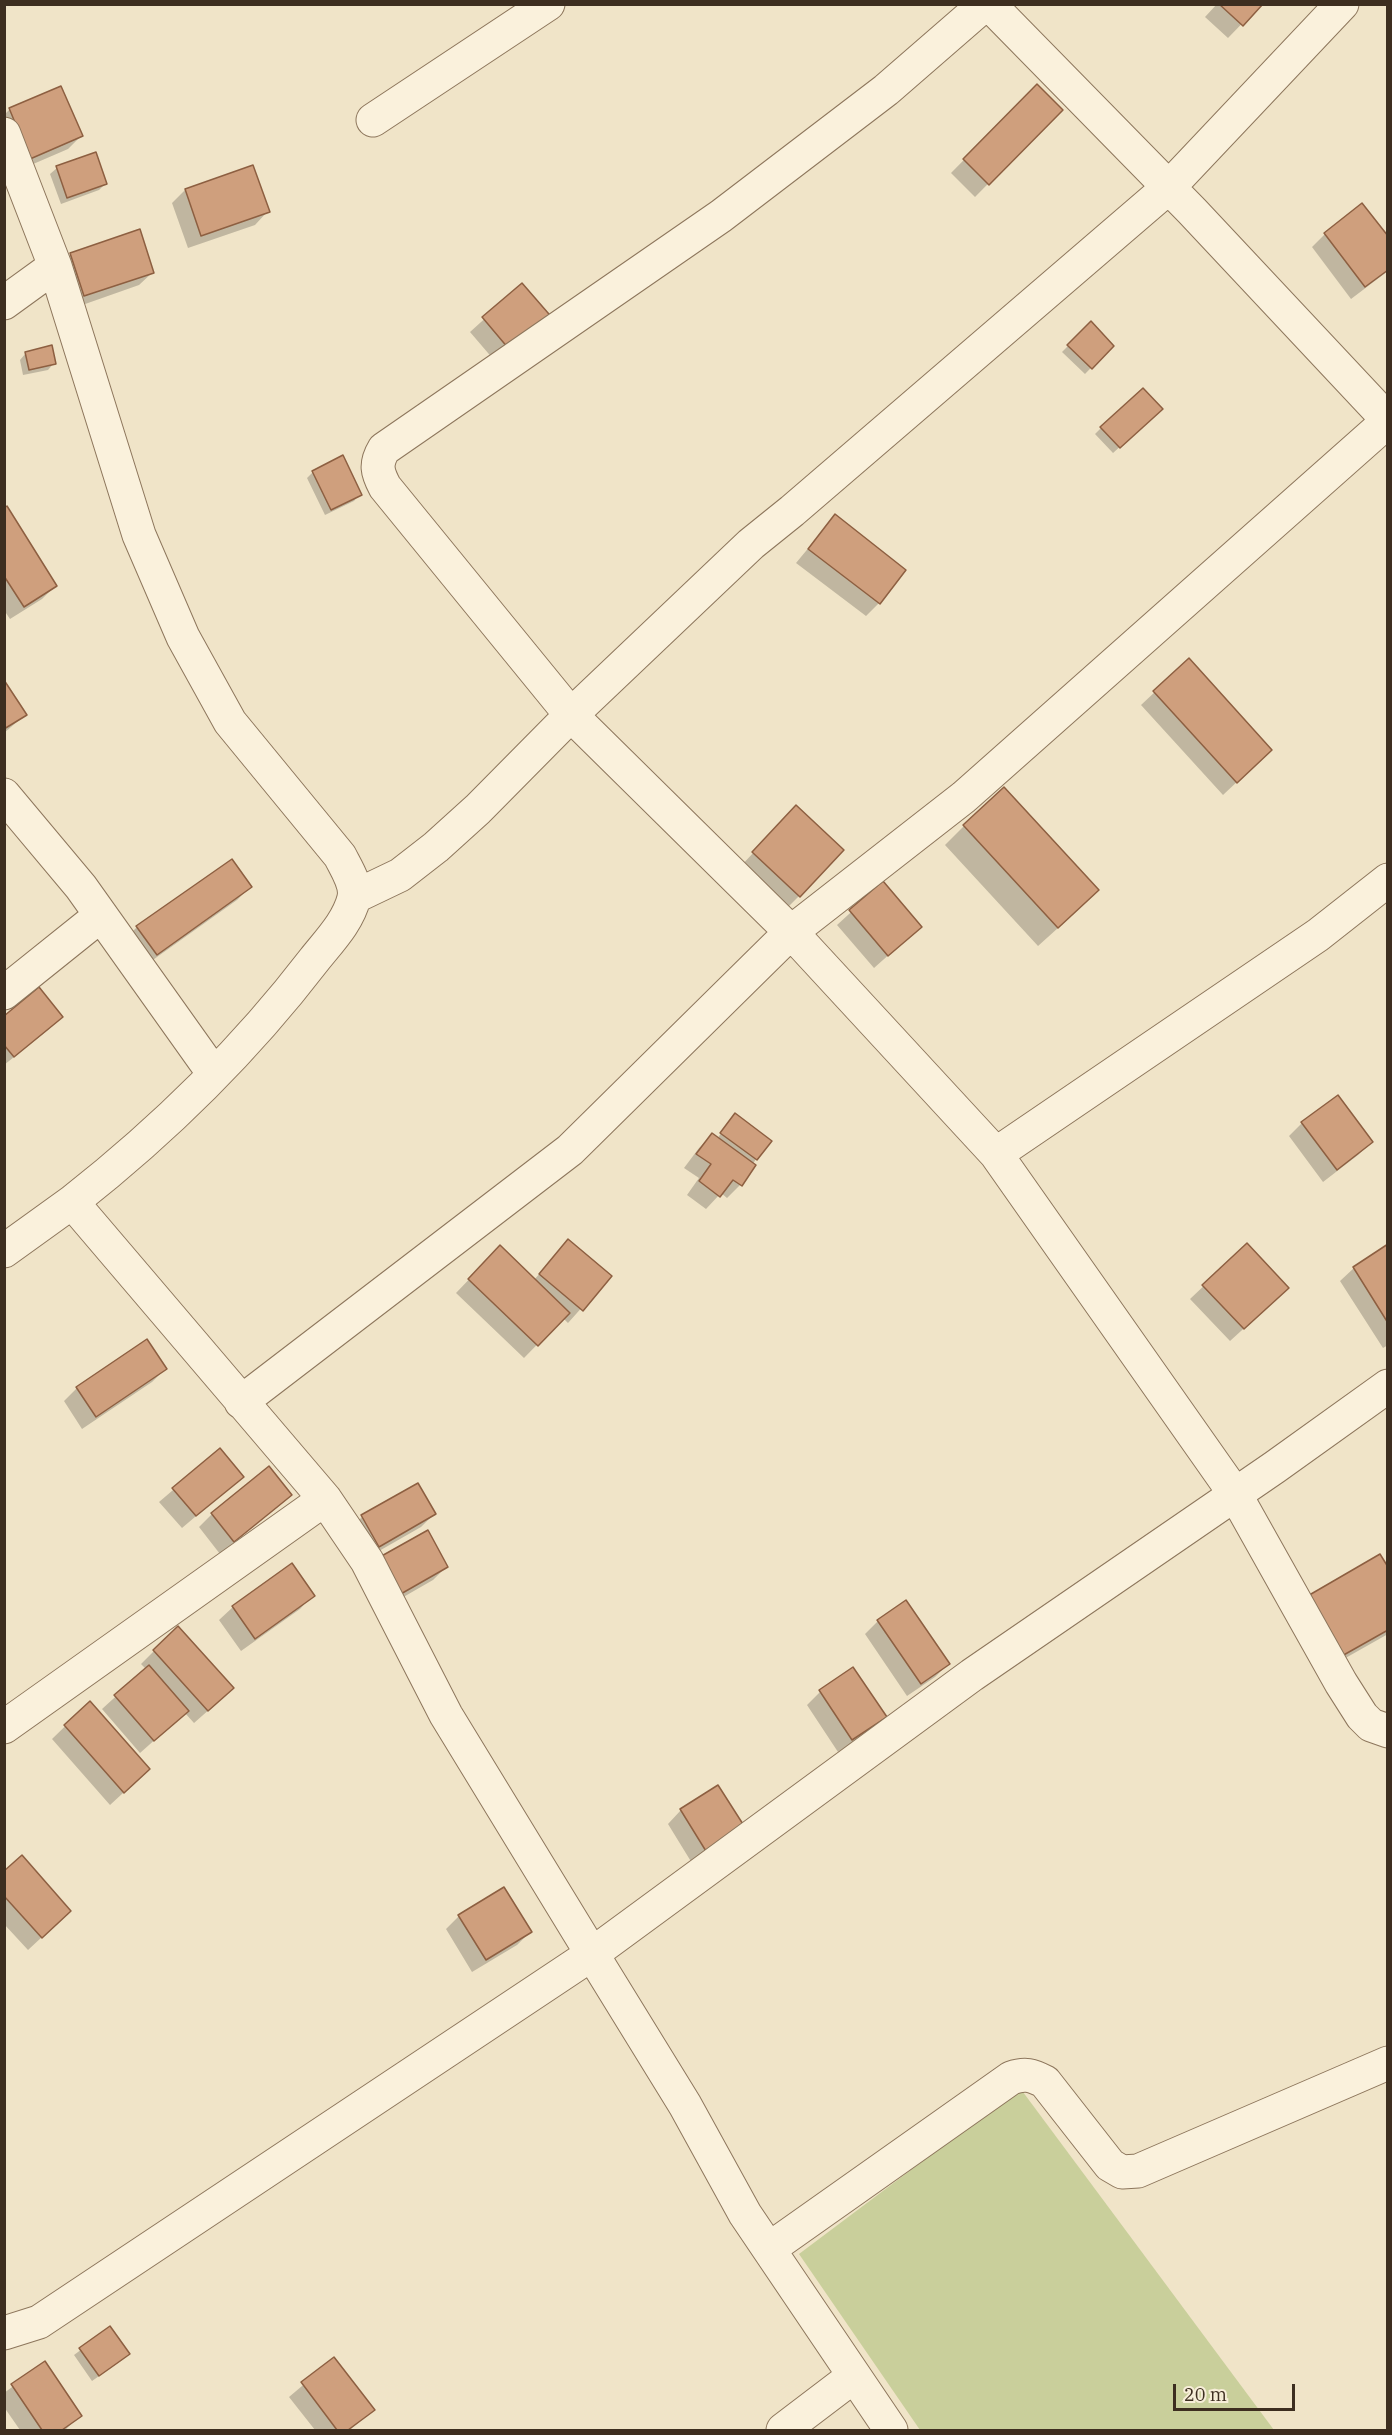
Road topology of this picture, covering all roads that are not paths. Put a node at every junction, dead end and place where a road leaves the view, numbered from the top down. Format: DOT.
graph roads {
  1 [pos="548,4"];
  2 [pos="987,4"];
  3 [pos="1342,4"];
  4 [pos="373,120"];
  5 [pos="4,134"];
  6 [pos="1169,187"];
  7 [pos="55,266"];
  8 [pos="4,303"];
  9 [pos="1388,420"];
  10 [pos="571,716"];
  11 [pos="4,795"];
  12 [pos="1388,880"];
  13 [pos="354,897"];
  14 [pos="100,916"];
  15 [pos="791,932"];
  16 [pos="4,993"];
  17 [pos="214,1074"];
  18 [pos="996,1154"];
  19 [pos="72,1202"];
  20 [pos="4,1251"];
  21 [pos="1388,1386"];
  22 [pos="241,1402"];
  23 [pos="1235,1494"];
  24 [pos="325,1499"];
  25 [pos="1375,1723"];
  26 [pos="4,1727"];
  27 [pos="592,1954"];
  28 [pos="1388,2063"];
  29 [pos="769,2249"];
  30 [pos="4,2333"];
  31 [pos="854,2376"];
  32 [pos="783,2430"];
  33 [pos="891,2430"];
  1 -- 4 [label="street"];
  2 -- 6 [label="street"];
  2 -- 10 [label="street"];
  3 -- 6 [label="street"];
  5 -- 7 [label="street"];
  6 -- 9 [label="street"];
  6 -- 10 [label="street"];
  7 -- 8 [label="street"];
  7 -- 13 [label="street"];
  9 -- 15 [label="street"];
  10 -- 13 [label="street"];
  10 -- 15 [label="street"];
  11 -- 14 [label="street"];
  12 -- 18 [label="street"];
  13 -- 17 [label="street"];
  14 -- 16 [label="street"];
  14 -- 17 [label="street"];
  15 -- 18 [label="street"];
  15 -- 22 [label="street"];
  17 -- 19 [label="street"];
  18 -- 23 [label="street"];
  19 -- 20 [label="street"];
  19 -- 22 [label="street"];
  21 -- 23 [label="street"];
  22 -- 24 [label="street"];
  23 -- 25 [label="street"];
  23 -- 27 [label="street"];
  24 -- 26 [label="street"];
  24 -- 27 [label="street"];
  27 -- 29 [label="street"];
  27 -- 30 [label="street"];
  28 -- 29 [label="street"];
  29 -- 31 [label="street"];
  31 -- 32 [label="street"];
  31 -- 33 [label="street"];
}
